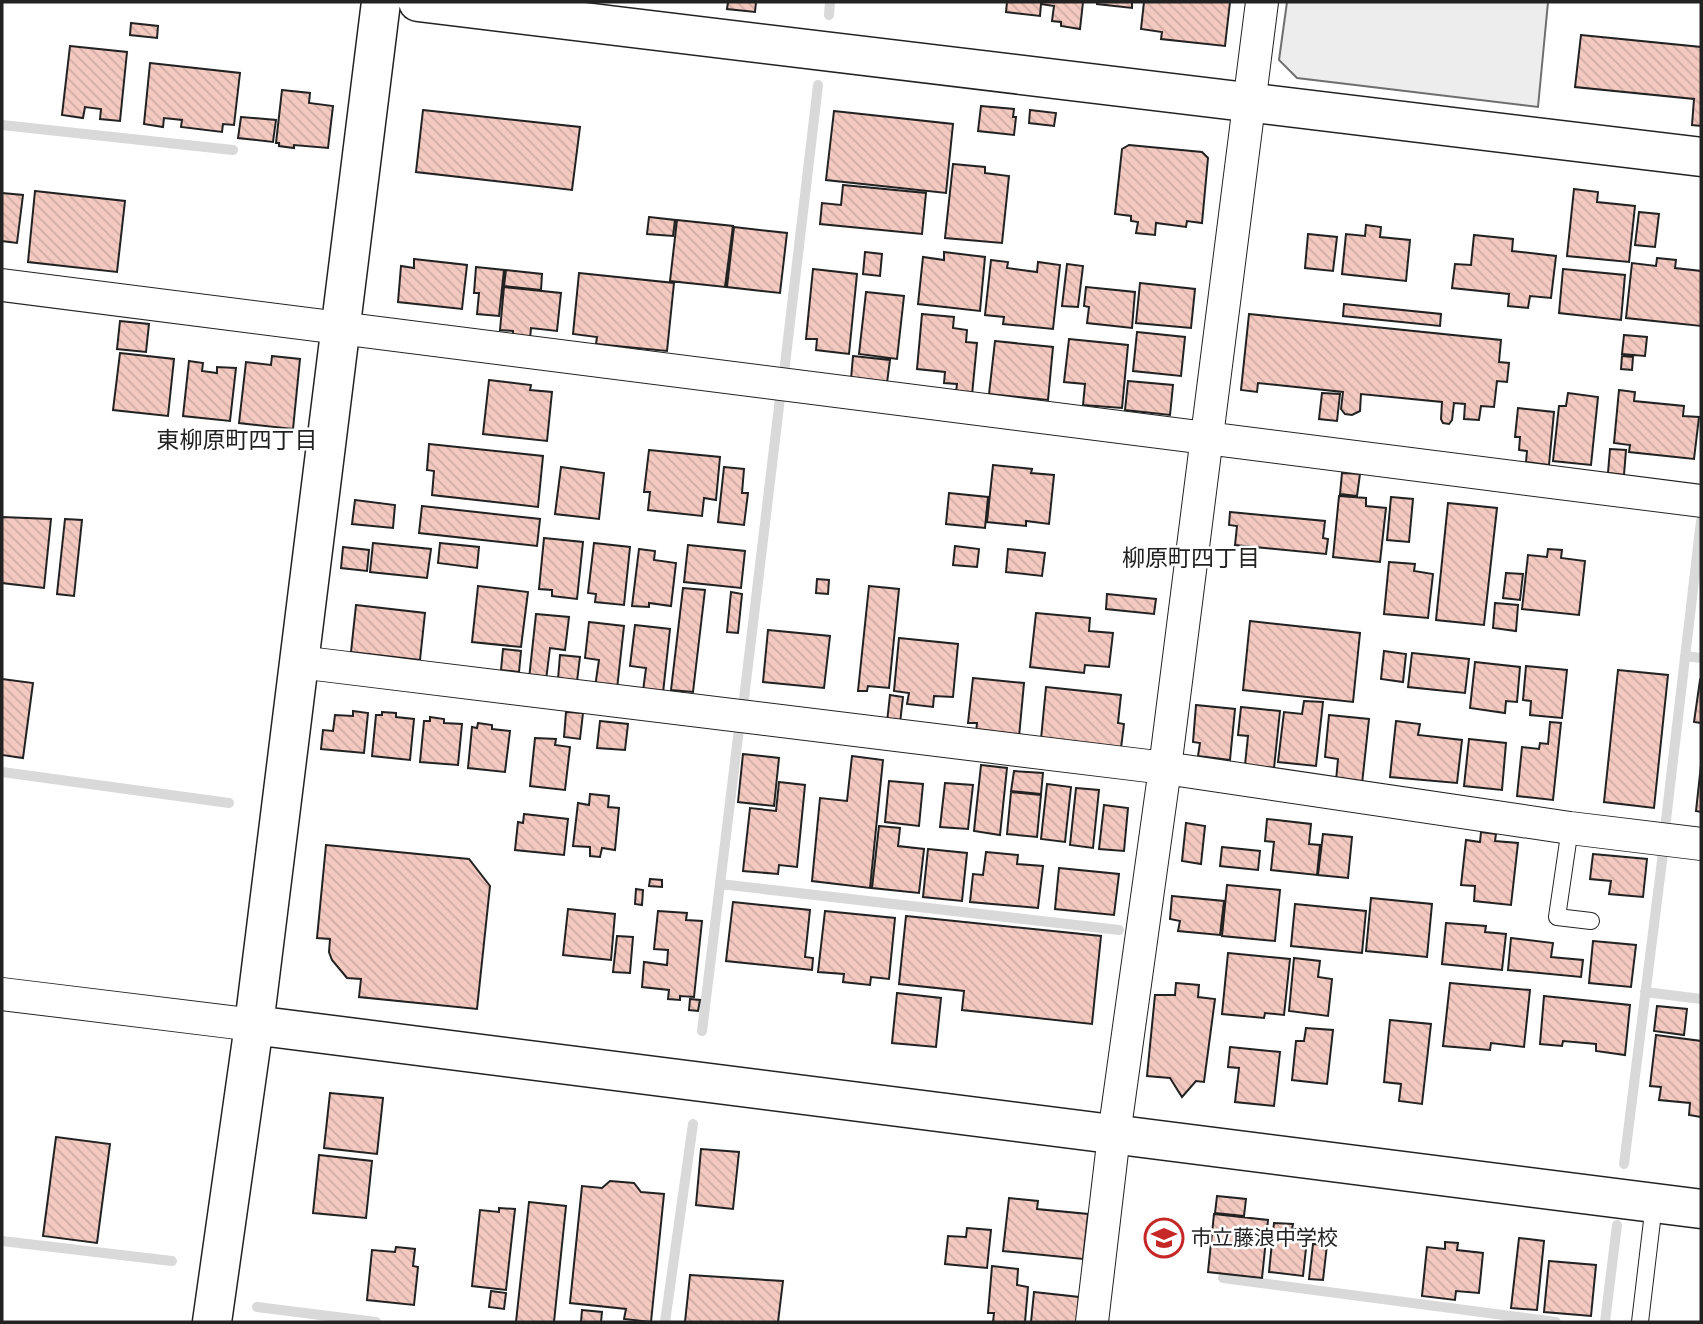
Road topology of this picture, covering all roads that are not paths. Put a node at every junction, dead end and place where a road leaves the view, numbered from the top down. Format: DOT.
graph roads {
  1 [pos="382,2"];
  2 [pos="418,2"];
  3 [pos="1262,2"];
  4 [pos="1250,103"];
  5 [pos="1701,158"];
  6 [pos="2,285"];
  7 [pos="341,327"];
  8 [pos="1207,438"];
  9 [pos="1701,500"];
  10 [pos="299,662"];
  11 [pos="1165,768"];
  12 [pos="1570,828"];
  13 [pos="1701,844"];
  14 [pos="1591,921"];
  15 [pos="2,994"];
  16 [pos="254,1025"];
  17 [pos="1114,1135"];
  18 [pos="1654,1204"];
  19 [pos="1701,1209"];
  20 [pos="212,1322"];
  21 [pos="1092,1322"];
  22 [pos="1640,1322"];
  1 -- 7 [label="street"];
  2 -- 4 [label="street"];
  3 -- 4 [label="street"];
  4 -- 5 [label="street"];
  4 -- 8 [label="street"];
  6 -- 7 [label="street"];
  7 -- 8 [label="street"];
  7 -- 10 [label="street"];
  8 -- 9 [label="street"];
  8 -- 11 [label="street"];
  10 -- 11 [label="street"];
  10 -- 16 [label="street"];
  11 -- 12 [label="street"];
  11 -- 17 [label="street"];
  12 -- 13 [label="street"];
  12 -- 14 [label="lane"];
  15 -- 16 [label="street"];
  16 -- 17 [label="street"];
  16 -- 20 [label="street"];
  17 -- 18 [label="street"];
  17 -- 21 [label="street"];
  18 -- 19 [label="street"];
  18 -- 22 [label="lane"];
}
